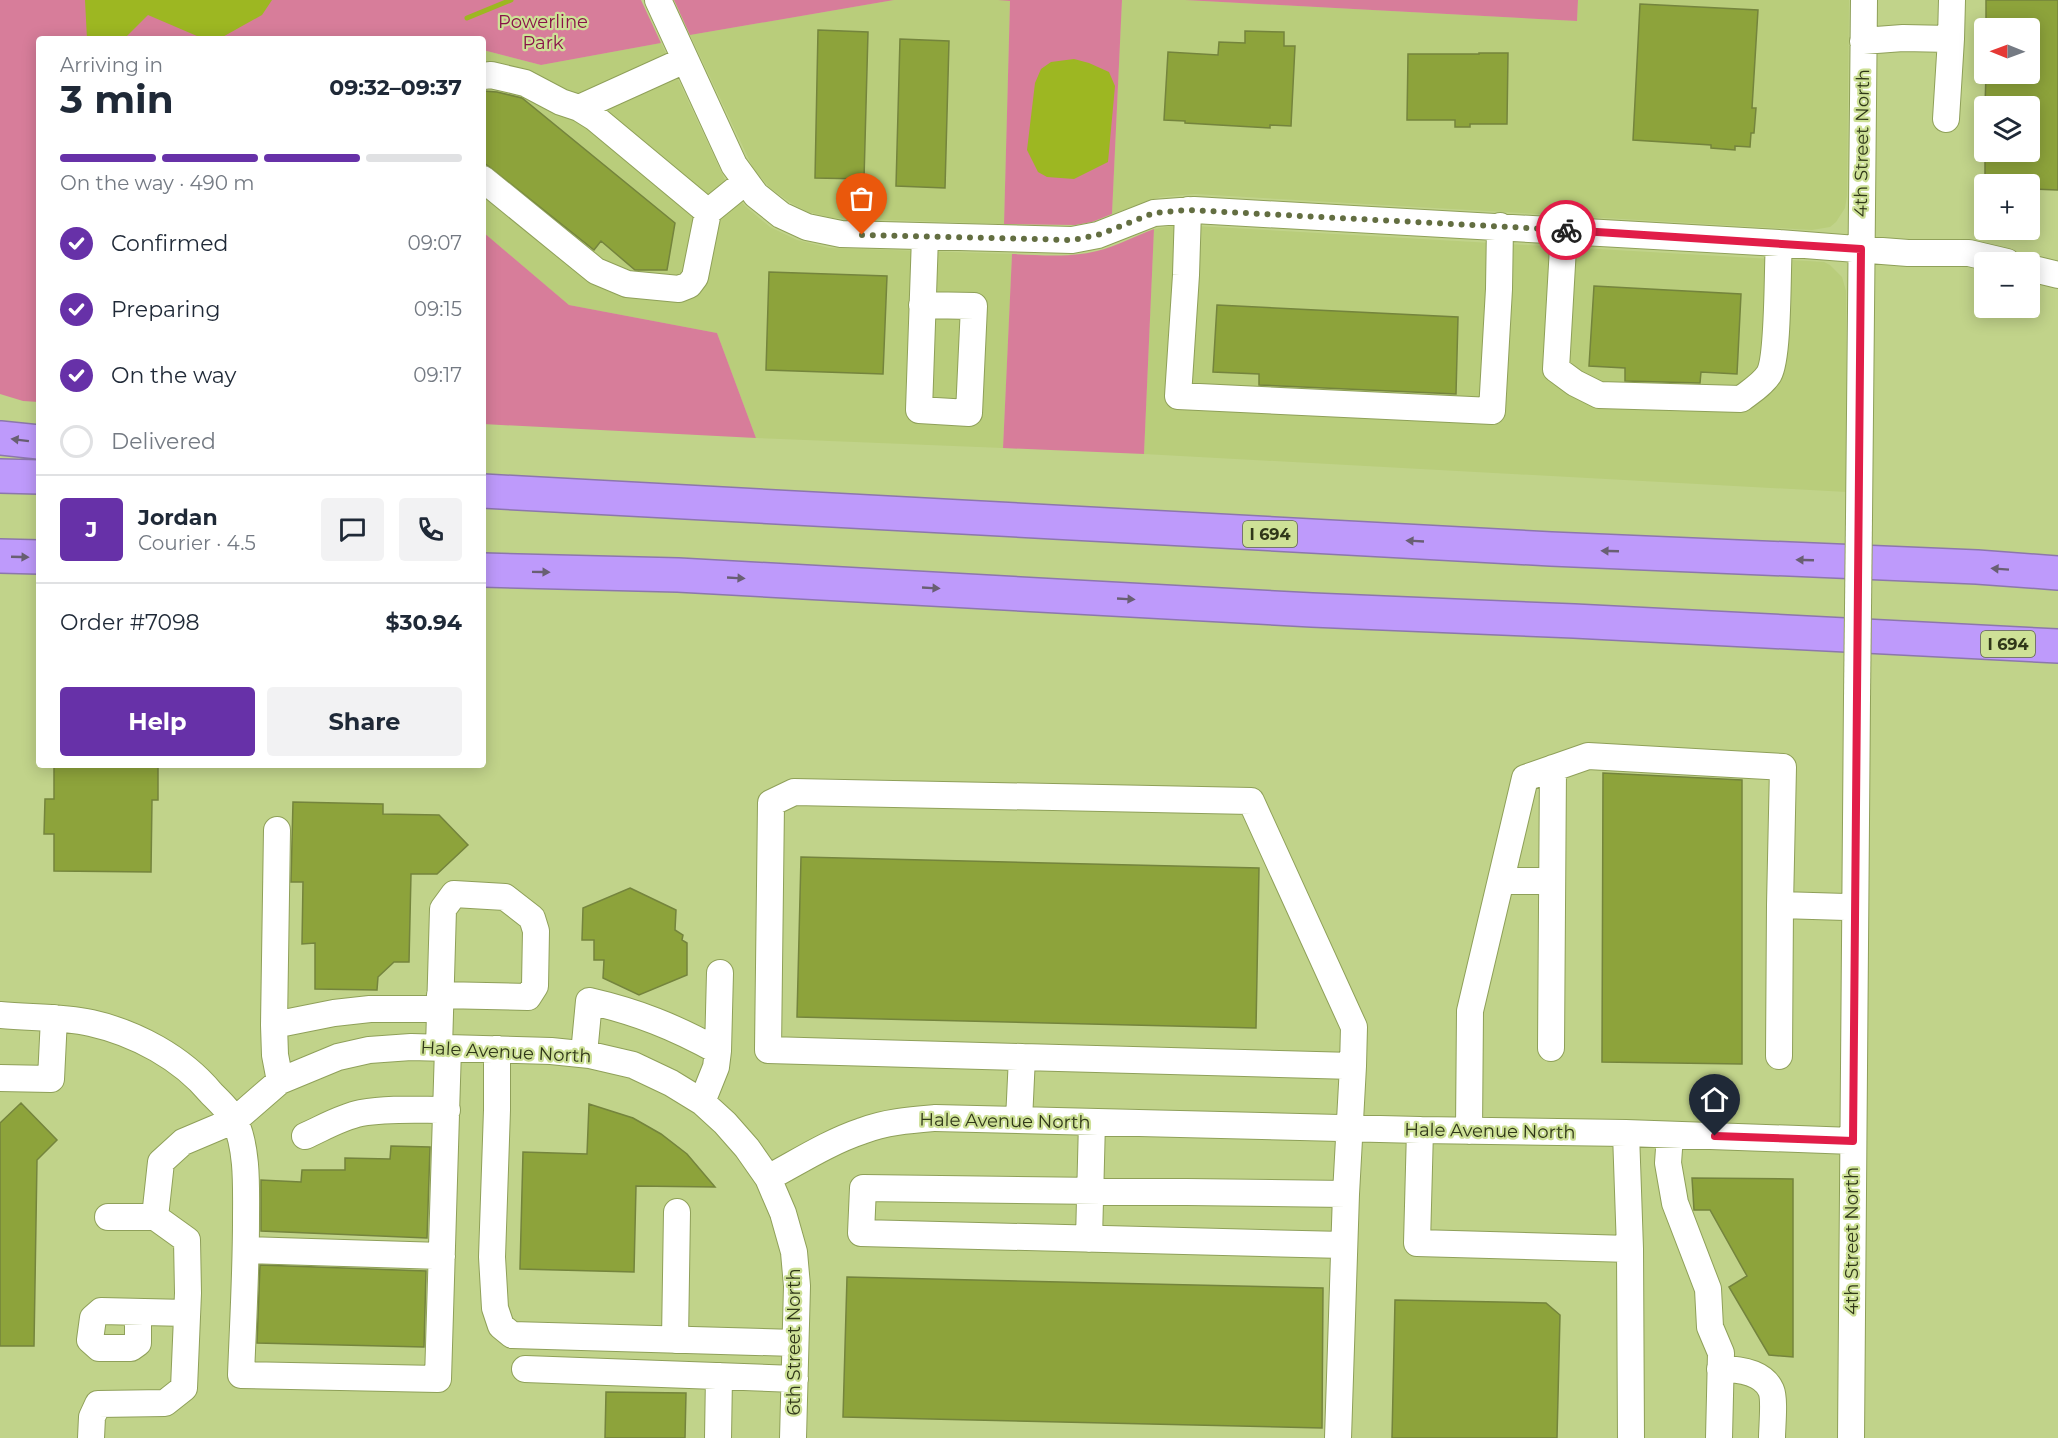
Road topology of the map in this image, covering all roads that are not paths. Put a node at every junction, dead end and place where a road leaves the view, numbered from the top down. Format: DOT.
graph roads {
  1 [pos="658,0"];
  2 [pos="1864,0"];
  3 [pos="1952,0"];
  4 [pos="1951,39"];
  5 [pos="1863,41"];
  6 [pos="685,60"];
  7 [pos="486,76"];
  8 [pos="579,108"];
  9 [pos="1946,119"];
  10 [pos="486,181"];
  11 [pos="745,182"];
  12 [pos="1188,210"];
  13 [pos="708,212"];
  14 [pos="1500,226"];
  15 [pos="1564,230"];
  16 [pos="925,237"];
  17 [pos="1779,243"];
  18 [pos="1861,249"];
  19 [pos="1974,254"];
  20 [pos="2040,270"];
  21 [pos="2058,275"];
  22 [pos="922,305"];
  23 [pos="0,438"];
  24 [pos="36,442"];
  25 [pos="0,476"];
  26 [pos="36,477"];
  27 [pos="486,491"];
  28 [pos="0,556"];
  29 [pos="36,557"];
  30 [pos="486,570"];
  31 [pos="2058,573"];
  32 [pos="2058,646"];
  33 [pos="1553,768"];
  34 [pos="277,830"];
  35 [pos="1501,881"];
  36 [pos="1552,881"];
  37 [pos="1779,905"];
  38 [pos="1846,907"];
  39 [pos="720,972"];
  40 [pos="440,1002"];
  41 [pos="0,1015"];
  42 [pos="54,1018"];
  43 [pos="274,1025"];
  44 [pos="444,1048"];
  45 [pos="1551,1048"];
  46 [pos="497,1049"];
  47 [pos="718,1051"];
  48 [pos="584,1054"];
  49 [pos="1779,1056"];
  50 [pos="1022,1057"];
  51 [pos="1353,1066"];
  52 [pos="0,1078"];
  53 [pos="280,1081"];
  54 [pos="702,1102"];
  55 [pos="447,1110"];
  56 [pos="235,1119"];
  57 [pos="1019,1120"];
  58 [pos="1092,1122"];
  59 [pos="1348,1128"];
  60 [pos="1420,1130"];
  61 [pos="1469,1131"];
  62 [pos="1626,1133"];
  63 [pos="1670,1135"];
  64 [pos="305,1136"];
  65 [pos="1853,1141"];
  66 [pos="768,1178"];
  67 [pos="1091,1191"];
  68 [pos="1346,1194"];
  69 [pos="677,1212"];
  70 [pos="108,1217"];
  71 [pos="155,1217"];
  72 [pos="1089,1239"];
  73 [pos="1344,1245"];
  74 [pos="1630,1248"];
  75 [pos="246,1250"];
  76 [pos="442,1256"];
  77 [pos="138,1312"];
  78 [pos="187,1312"];
  79 [pos="675,1340"];
  80 [pos="795,1343"];
  81 [pos="1720,1368"];
  82 [pos="525,1370"];
  83 [pos="719,1376"];
  84 [pos="795,1379"];
  85 [pos="91,1438"];
  86 [pos="718,1438"];
  87 [pos="794,1438"];
  88 [pos="1338,1438"];
  89 [pos="1631,1438"];
  90 [pos="1719,1438"];
  91 [pos="1772,1438"];
  92 [pos="1851,1438"];
  1 -- 6 [label="street"];
  2 -- 5 [label="street, 4th Street North"];
  3 -- 4 [label="street"];
  4 -- 5 [label="street"];
  4 -- 9 [label="street"];
  5 -- 18 [label="street, 4th Street North"];
  6 -- 8 [label="street"];
  6 -- 11 [label="street"];
  7 -- 8 [label="street"];
  8 -- 13 [label="street"];
  10 -- 13 [label="street"];
  11 -- 13 [label="street"];
  11 -- 16 [label="street"];
  12 -- 14 [label="street"];
  12 -- 14 [label="street"];
  12 -- 16 [label="street"];
  14 -- 15 [label="street"];
  15 -- 17 [label="street"];
  15 -- 17 [label="street"];
  16 -- 22 [label="street"];
  17 -- 18 [label="street"];
  18 -- 19 [label="street"];
  18 -- 65 [label="street, 4th Street North, bridge"];
  20 -- 21 [label="street"];
  24 -- 23 [label="highway, one-way"];
  25 -- 26 [label="highway"];
  31 -- 27 [label="highway, I 694, one-way"];
  28 -- 29 [label="highway, one-way"];
  30 -- 32 [label="highway, I 694, one-way"];
  33 -- 35 [label="street"];
  33 -- 36 [label="street"];
  33 -- 37 [label="street"];
  34 -- 43 [label="street"];
  35 -- 36 [label="street"];
  35 -- 61 [label="street"];
  36 -- 45 [label="street"];
  37 -- 38 [label="street"];
  37 -- 49 [label="street"];
  39 -- 47 [label="street"];
  40 -- 40 [label="street"];
  40 -- 43 [label="street"];
  40 -- 44 [label="street"];
  41 -- 42 [label="street"];
  42 -- 52 [label="street"];
  42 -- 56 [label="street"];
  43 -- 53 [label="street"];
  44 -- 46 [label="street, Hale Avenue North"];
  44 -- 53 [label="street, Hale Avenue North"];
  44 -- 55 [label="street"];
  46 -- 48 [label="street, Hale Avenue North"];
  46 -- 79 [label="street"];
  47 -- 48 [label="street"];
  47 -- 54 [label="street"];
  48 -- 54 [label="street, Hale Avenue North"];
  50 -- 51 [label="street"];
  50 -- 51 [label="street"];
  50 -- 57 [label="street"];
  51 -- 59 [label="street"];
  53 -- 56 [label="street, Hale Avenue North"];
  54 -- 66 [label="street, Hale Avenue North"];
  55 -- 64 [label="street"];
  55 -- 76 [label="street"];
  56 -- 71 [label="street, Hale Avenue North"];
  56 -- 75 [label="street"];
  57 -- 58 [label="street, Hale Avenue North"];
  57 -- 66 [label="street, Hale Avenue North"];
  58 -- 59 [label="street, Hale Avenue North"];
  58 -- 67 [label="street"];
  59 -- 60 [label="street, Hale Avenue North"];
  59 -- 68 [label="street"];
  60 -- 61 [label="street, Hale Avenue North"];
  60 -- 74 [label="street"];
  61 -- 62 [label="street, Hale Avenue North"];
  62 -- 63 [label="street, Hale Avenue North"];
  62 -- 74 [label="street"];
  63 -- 65 [label="street, Hale Avenue North"];
  63 -- 81 [label="street"];
  65 -- 92 [label="street, 4th Street North"];
  66 -- 80 [label="street, 6th Street North"];
  67 -- 68 [label="street"];
  67 -- 72 [label="street"];
  67 -- 72 [label="street"];
  68 -- 73 [label="street"];
  69 -- 79 [label="street"];
  70 -- 71 [label="street"];
  71 -- 78 [label="street"];
  72 -- 73 [label="street"];
  73 -- 88 [label="street"];
  74 -- 89 [label="street"];
  75 -- 76 [label="street"];
  75 -- 76 [label="street"];
  77 -- 78 [label="street"];
  78 -- 85 [label="street"];
  79 -- 80 [label="street"];
  80 -- 84 [label="street, 6th Street North"];
  81 -- 90 [label="street"];
  81 -- 91 [label="street"];
  82 -- 83 [label="street"];
  83 -- 84 [label="street"];
  83 -- 86 [label="street"];
  84 -- 87 [label="street, 6th Street North"];
}
